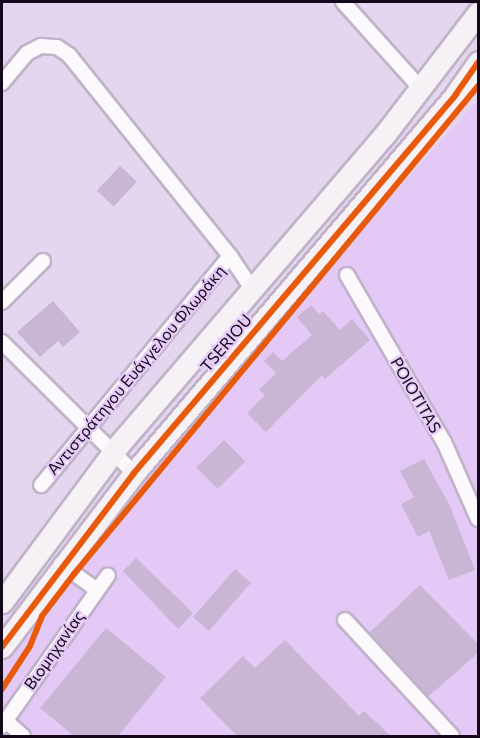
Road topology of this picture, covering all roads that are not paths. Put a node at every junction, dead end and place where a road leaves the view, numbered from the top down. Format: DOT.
graph roads {
  1 [pos="343,2"];
  2 [pos="478,13"];
  3 [pos="478,62"];
  4 [pos="2,83"];
  5 [pos="422,90"];
  6 [pos="230,256"];
  7 [pos="44,261"];
  8 [pos="347,275"];
  9 [pos="252,289"];
  10 [pos="2,302"];
  11 [pos="2,342"];
  12 [pos="89,428"];
  13 [pos="113,453"];
  14 [pos="134,473"];
  15 [pos="41,485"];
  16 [pos="478,519"];
  17 [pos="61,564"];
  18 [pos="108,575"];
  19 [pos="97,590"];
  20 [pos="2,602"];
  21 [pos="345,621"];
  22 [pos="2,647"];
  23 [pos="3,723"];
  24 [pos="23,736"];
  25 [pos="452,736"];
  1 -- 5 [label="street"];
  2 -- 5 [label="main road, TSERIOU"];
  3 -- 14 [label="main road, TSERIOU"];
  4 -- 6 [label="street, Αντιστράτηγου Ευάγγελου Φλωράκη"];
  5 -- 9 [label="main road, TSERIOU"];
  6 -- 9 [label="street, Αντιστράτηγου Ευάγγελου Φλωράκη"];
  6 -- 12 [label="street, Αντιστράτηγου Ευάγγελου Φλωράκη"];
  7 -- 10 [label="street"];
  8 -- 16 [label="street, POIOTITAS"];
  9 -- 13 [label="main road, TSERIOU"];
  11 -- 12 [label="street"];
  12 -- 13 [label="street"];
  12 -- 15 [label="street, Αντιστράτηγου Ευάγγελου Φλωράκη"];
  13 -- 14 [label="street"];
  13 -- 20 [label="main road, TSERIOU"];
  14 -- 17 [label="main road, TSERIOU"];
  17 -- 19 [label="street"];
  17 -- 22 [label="main road, TSERIOU"];
  18 -- 19 [label="street, Βιομηχανίας"];
  19 -- 23 [label="street, Βιομηχανίας"];
  21 -- 25 [label="street"];
  23 -- 24 [label="street"];
}
